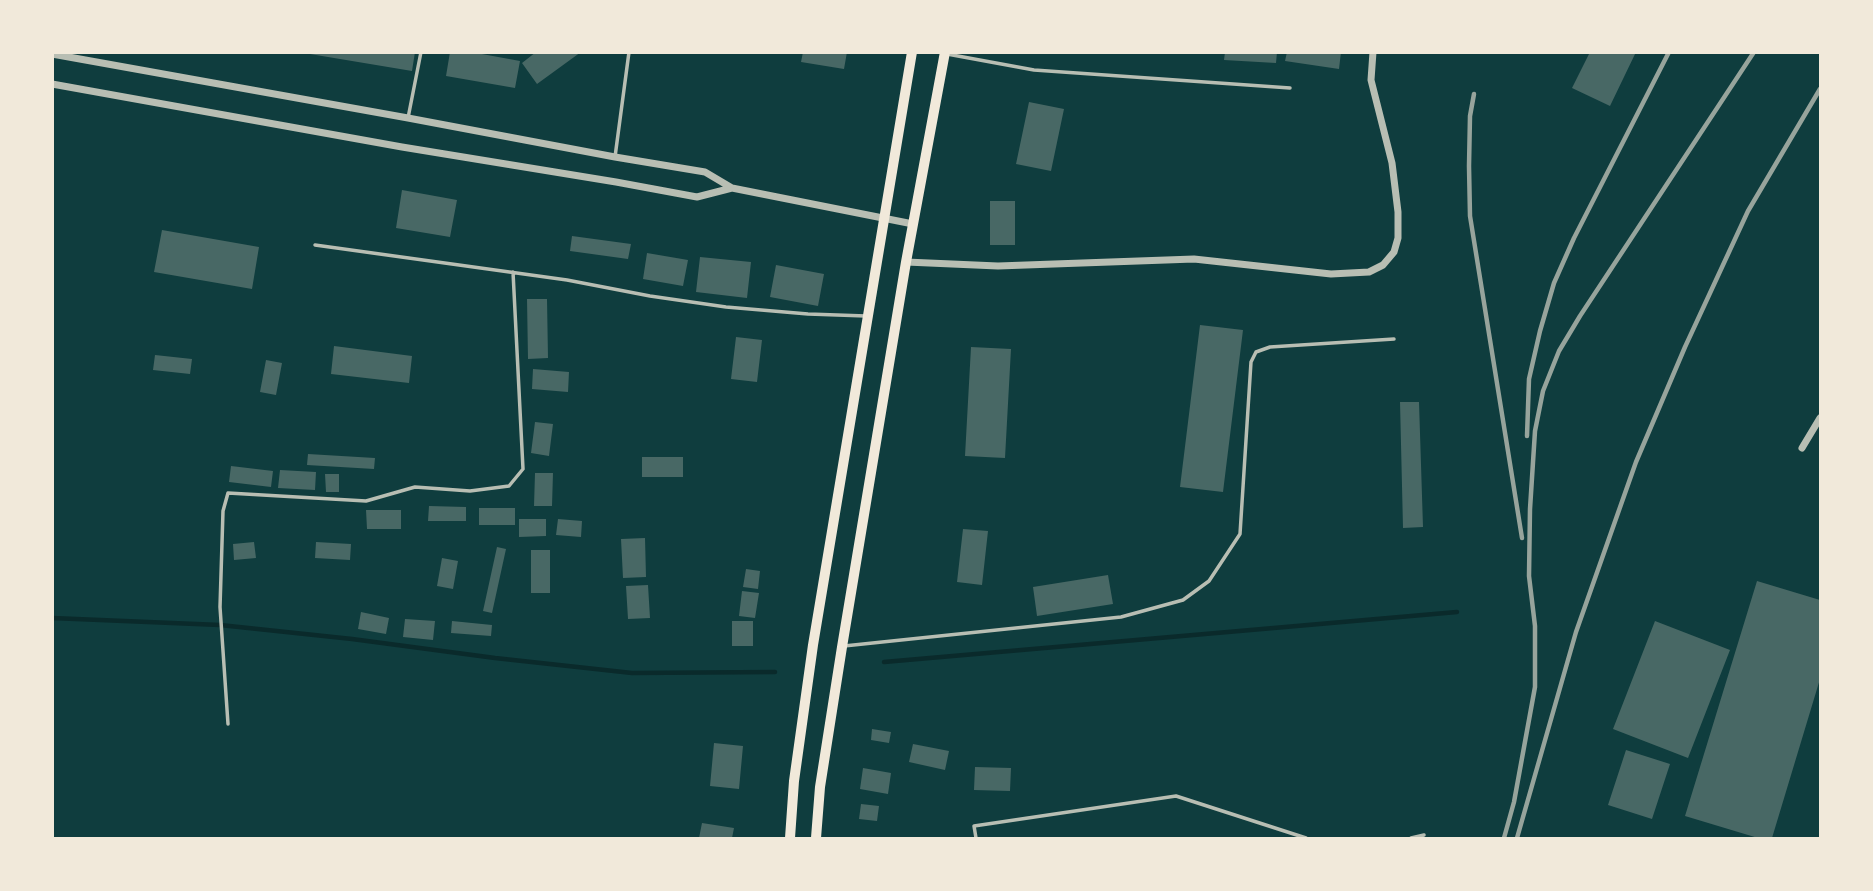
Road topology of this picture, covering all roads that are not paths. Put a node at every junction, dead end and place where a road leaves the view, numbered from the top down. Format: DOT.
graph roads {
  1 [pos="421,52"];
  2 [pos="629,52"];
  3 [pos="912,52"];
  4 [pos="1373,52"];
  5 [pos="945,53"];
  6 [pos="56,54"];
  7 [pos="52,84"];
  8 [pos="1290,88"];
  9 [pos="408,118"];
  10 [pos="615,157"];
  11 [pos="732,188"];
  12 [pos="883,218"];
  13 [pos="913,224"];
  14 [pos="315,245"];
  15 [pos="906,262"];
  16 [pos="513,272"];
  17 [pos="868,316"];
  18 [pos="1394,339"];
  19 [pos="1821,418"];
  20 [pos="1802,447"];
  21 [pos="842,646"];
  22 [pos="228,724"];
  23 [pos="1285,832"];
  24 [pos="1424,835"];
  25 [pos="790,838"];
  26 [pos="816,838"];
  27 [pos="976,838"];
  28 [pos="1285,838"];
  29 [pos="1306,838"];
  30 [pos="1411,838"];
  1 -- 9 [label="lane"];
  2 -- 10 [label="lane"];
  3 -- 12 [label="main road"];
  4 -- 15 [label="street"];
  5 -- 8 [label="lane"];
  5 -- 13 [label="main road"];
  6 -- 9 [label="street"];
  7 -- 11 [label="street"];
  9 -- 10 [label="street"];
  10 -- 11 [label="street"];
  11 -- 12 [label="street"];
  12 -- 13 [label="street"];
  12 -- 17 [label="main road"];
  13 -- 15 [label="main road"];
  14 -- 16 [label="lane"];
  15 -- 21 [label="main road"];
  16 -- 17 [label="lane"];
  16 -- 22 [label="lane"];
  17 -- 25 [label="main road"];
  18 -- 21 [label="lane"];
  19 -- 20 [label="street"];
  21 -- 26 [label="main road"];
  23 -- 27 [label="lane"];
  23 -- 28 [label="lane"];
  23 -- 29 [label="lane"];
  24 -- 30 [label="lane"];
}
